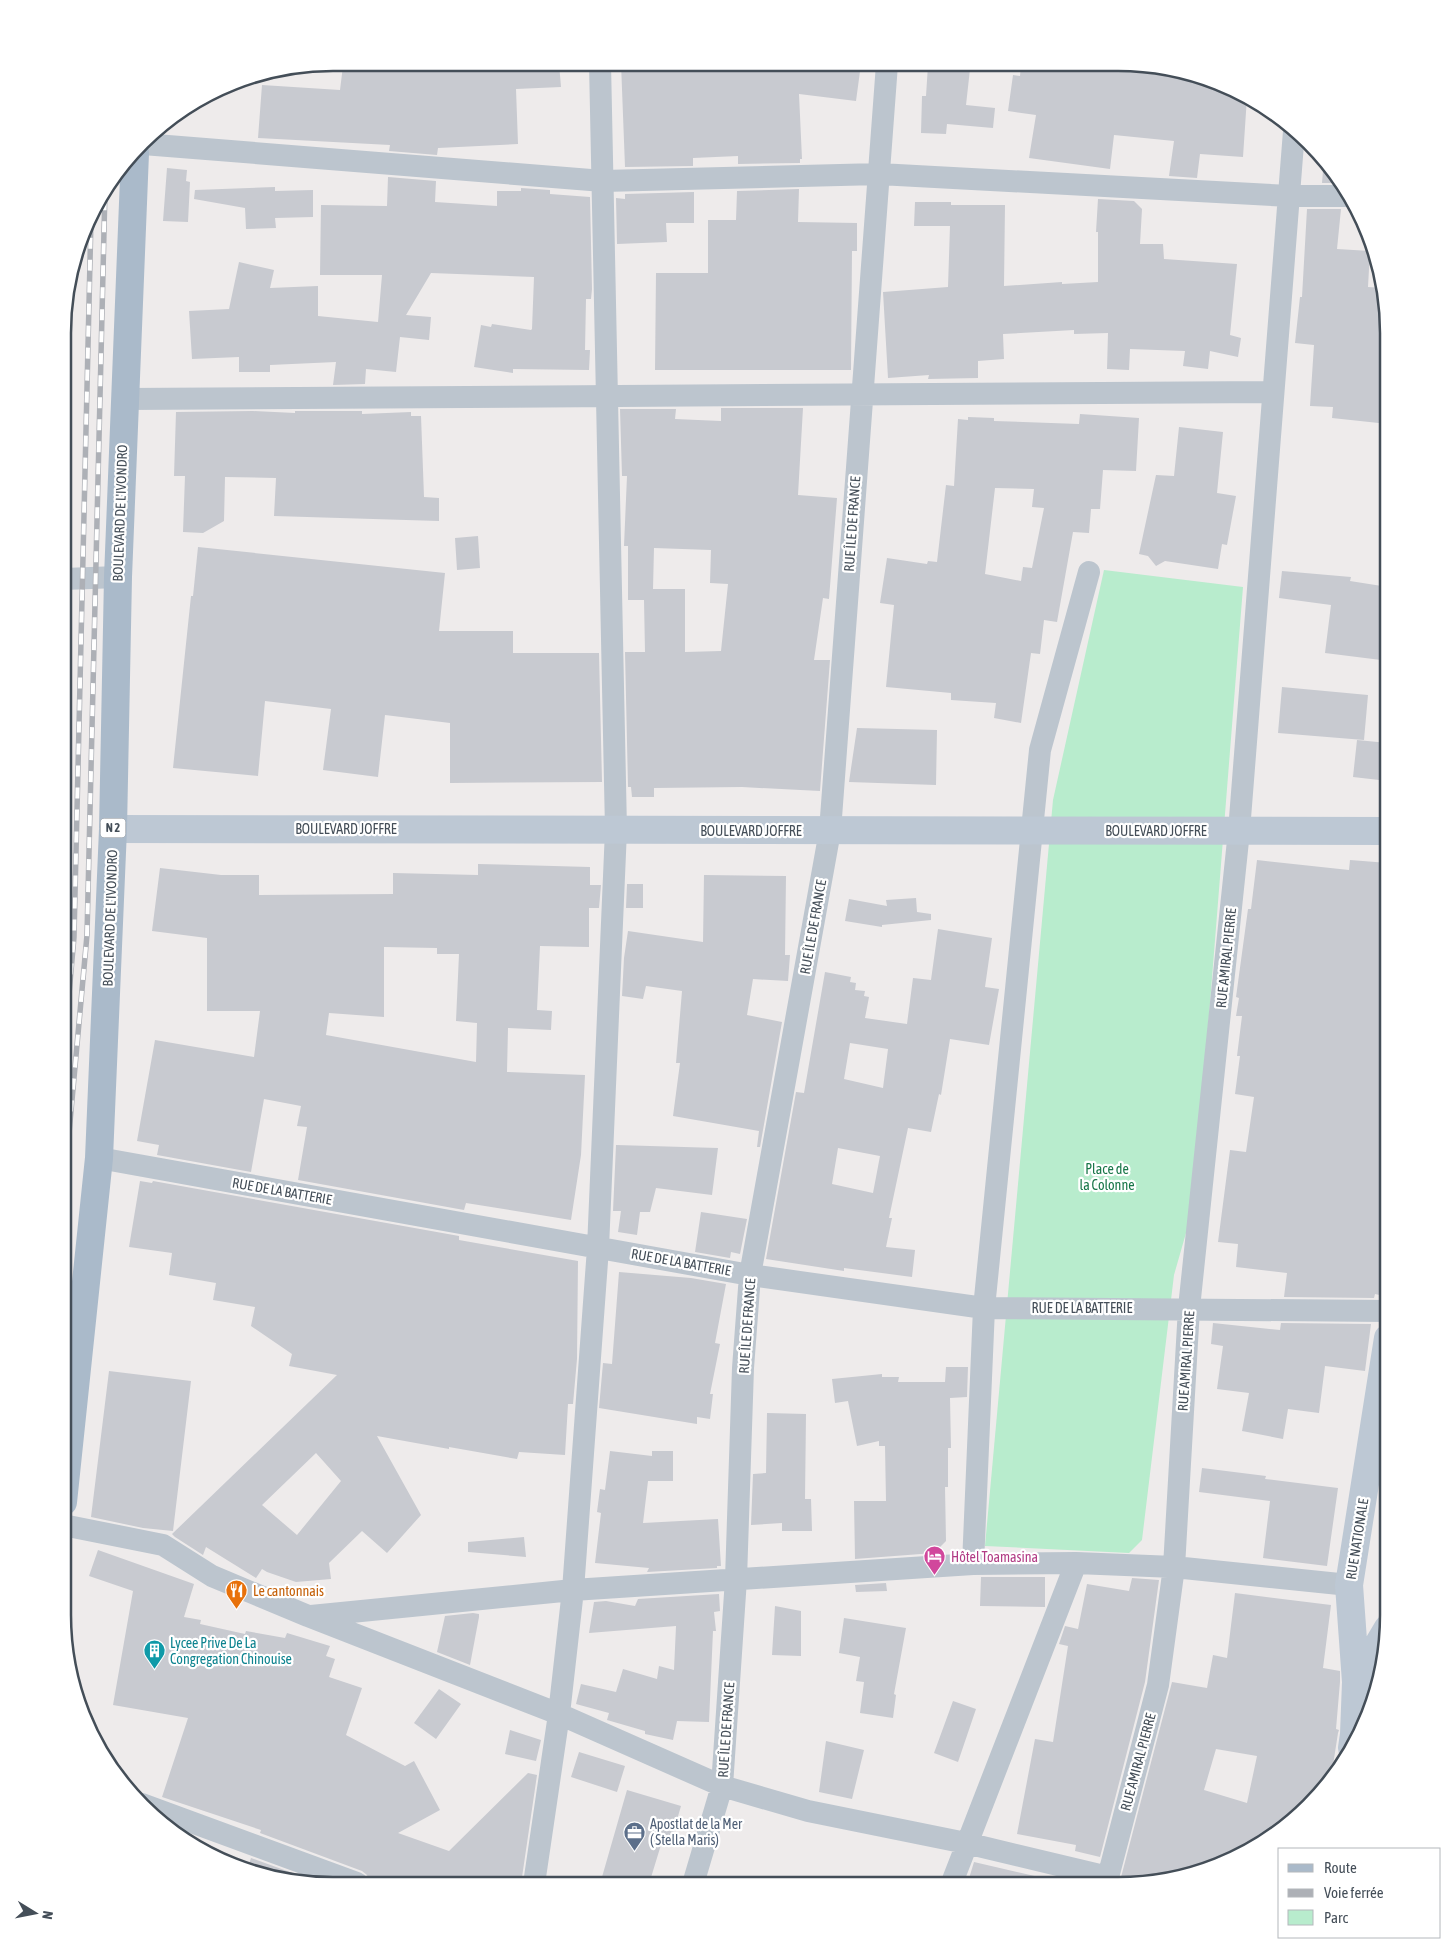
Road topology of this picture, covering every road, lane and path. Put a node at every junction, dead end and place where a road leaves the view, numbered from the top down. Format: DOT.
graph roads {
  1 [pos="600,71"];
  2 [pos="886,71"];
  3 [pos="1293,138"];
  4 [pos="151,145"];
  5 [pos="135,162"];
  6 [pos="878,174"];
  7 [pos="603,181"];
  8 [pos="1289,196"];
  9 [pos="1341,196"];
  10 [pos="1273,392"];
  11 [pos="862,394"];
  12 [pos="607,396"];
  13 [pos="125,399"];
  14 [pos="1089,572"];
  15 [pos="118,577"];
  16 [pos="71,579"];
  17 [pos="113,829"];
  18 [pos="616,830"];
  19 [pos="830,831"];
  20 [pos="1033,831"];
  21 [pos="1239,831"];
  22 [pos="1380,831"];
  23 [pos="99,1158"];
  24 [pos="598,1248"];
  25 [pos="750,1275"];
  26 [pos="984,1308"];
  27 [pos="1190,1308"];
  28 [pos="1380,1311"];
  29 [pos="1380,1389"];
  30 [pos="71,1426"];
  31 [pos="71,1527"];
  32 [pos="1076,1563"];
  33 [pos="973,1564"];
  34 [pos="1174,1567"];
  35 [pos="736,1579"];
  36 [pos="1349,1585"];
  37 [pos="573,1590"];
  38 [pos="308,1616"];
  39 [pos="1378,1644"];
  40 [pos="1356,1682"];
  41 [pos="558,1714"];
  42 [pos="1354,1728"];
  43 [pos="722,1786"];
  44 [pos="158,1810"];
  45 [pos="966,1843"];
  46 [pos="341,1877"];
  47 [pos="535,1877"];
  48 [pos="695,1877"];
  49 [pos="954,1877"];
  50 [pos="1092,1877"];
  51 [pos="1108,1877"];
  1 -- 7 [label="street"];
  2 -- 6 [label="street, RUE ÎLE DE FRANCE"];
  3 -- 8 [label="street, RUE AMIRAL PIERRE"];
  4 -- 7 [label="street"];
  5 -- 13 [label="main road, BOULEVARD DE L'IVONDRO / N 2"];
  6 -- 7 [label="street"];
  6 -- 8 [label="street"];
  6 -- 11 [label="street, RUE ÎLE DE FRANCE"];
  7 -- 12 [label="street"];
  8 -- 9 [label="street"];
  8 -- 10 [label="street, RUE AMIRAL PIERRE"];
  10 -- 11 [label="street"];
  10 -- 21 [label="street, RUE AMIRAL PIERRE"];
  11 -- 12 [label="street"];
  11 -- 19 [label="street, RUE ÎLE DE FRANCE"];
  12 -- 13 [label="street"];
  12 -- 18 [label="street"];
  13 -- 15 [label="main road, BOULEVARD DE L'IVONDRO / N 2"];
  14 -- 20 [label="street"];
  15 -- 16 [label="street"];
  15 -- 17 [label="main road, BOULEVARD DE L'IVONDRO / N 2"];
  17 -- 18 [label="street, BOULEVARD JOFFRE"];
  17 -- 23 [label="main road, BOULEVARD DE L'IVONDRO / N 2"];
  18 -- 19 [label="street, BOULEVARD JOFFRE"];
  18 -- 24 [label="street"];
  19 -- 20 [label="street, BOULEVARD JOFFRE"];
  19 -- 25 [label="street, RUE ÎLE DE FRANCE"];
  20 -- 21 [label="street, BOULEVARD JOFFRE"];
  20 -- 26 [label="street"];
  21 -- 22 [label="street, BOULEVARD JOFFRE"];
  21 -- 27 [label="street, RUE AMIRAL PIERRE"];
  23 -- 24 [label="street, RUE DE LA BATTERIE"];
  23 -- 30 [label="main road, BOULEVARD DE L'IVONDRO / N 2"];
  24 -- 25 [label="street, RUE DE LA BATTERIE"];
  24 -- 37 [label="street"];
  25 -- 26 [label="street, RUE DE LA BATTERIE"];
  25 -- 35 [label="street, RUE ÎLE DE FRANCE"];
  26 -- 27 [label="street, RUE DE LA BATTERIE"];
  26 -- 33 [label="street"];
  27 -- 28 [label="street, RUE DE LA BATTERIE"];
  27 -- 34 [label="street, RUE AMIRAL PIERRE"];
  29 -- 36 [label="street, RUE NATIONALE"];
  31 -- 38 [label="street"];
  32 -- 33 [label="street"];
  32 -- 34 [label="street"];
  32 -- 45 [label="street"];
  33 -- 35 [label="street"];
  34 -- 36 [label="street"];
  34 -- 51 [label="street, RUE AMIRAL PIERRE"];
  35 -- 37 [label="street"];
  35 -- 43 [label="street, RUE ÎLE DE FRANCE"];
  36 -- 40 [label="street, RUE NATIONALE"];
  37 -- 38 [label="street"];
  37 -- 41 [label="street"];
  38 -- 41 [label="street"];
  39 -- 40 [label="street"];
  40 -- 42 [label="street, RUE NATIONALE"];
  41 -- 43 [label="street"];
  41 -- 47 [label="street"];
  43 -- 45 [label="street"];
  43 -- 48 [label="street, RUE ÎLE DE FRANCE"];
  44 -- 46 [label="street"];
  45 -- 49 [label="street"];
  45 -- 50 [label="street"];
}
